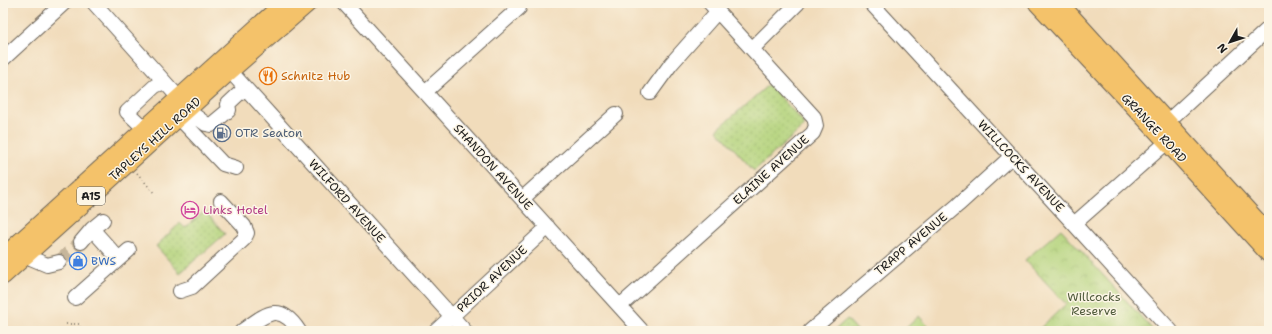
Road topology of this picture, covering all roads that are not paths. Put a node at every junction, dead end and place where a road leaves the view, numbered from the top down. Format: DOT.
graph roads {
  1 [pos="64,3"];
  2 [pos="94,3"];
  3 [pos="284,3"];
  4 [pos="308,3"];
  5 [pos="344,3"];
  6 [pos="798,3"];
  7 [pos="871,3"];
  8 [pos="1059,3"];
  9 [pos="1040,4"];
  10 [pos="713,7"];
  11 [pos="518,8"];
  12 [pos="1269,28"];
  13 [pos="752,49"];
  14 [pos="3,58"];
  15 [pos="230,71"];
  16 [pos="164,82"];
  17 [pos="214,86"];
  18 [pos="245,88"];
  19 [pos="424,92"];
  20 [pos="650,93"];
  21 [pos="228,104"];
  22 [pos="182,108"];
  23 [pos="616,114"];
  24 [pos="1167,122"];
  25 [pos="206,124"];
  26 [pos="145,129"];
  27 [pos="195,134"];
  28 [pos="1167,142"];
  29 [pos="1012,156"];
  30 [pos="236,168"];
  31 [pos="522,198"];
  32 [pos="221,201"];
  33 [pos="1074,224"];
  34 [pos="548,227"];
  35 [pos="1269,234"];
  36 [pos="82,242"];
  37 [pos="1269,254"];
  38 [pos="26,256"];
  39 [pos="3,257"];
  40 [pos="59,262"];
  41 [pos="3,276"];
  42 [pos="180,291"];
  43 [pos="75,298"];
  44 [pos="620,306"];
  45 [pos="452,317"];
  46 [pos="242,331"];
  47 [pos="299,331"];
  48 [pos="436,331"];
  49 [pos="465,331"];
  50 [pos="642,331"];
  51 [pos="810,331"];
  52 [pos="1171,331"];
  1 -- 14 [label="street"];
  2 -- 16 [label="street"];
  3 -- 22 [label="main road, TAPLEYS HILL ROAD / A15"];
  4 -- 15 [label="main road, TAPLEYS HILL ROAD / A15"];
  5 -- 19 [label="street, SHANDON AVENUE"];
  6 -- 13 [label="street"];
  7 -- 29 [label="street, WILLCOCKS AVENUE"];
  8 -- 24 [label="main road, GRANGE ROAD"];
  9 -- 28 [label="main road, GRANGE ROAD"];
  10 -- 13 [label="street, ELAINE AVENUE"];
  10 -- 20 [label="street"];
  11 -- 19 [label="street"];
  12 -- 24 [label="street"];
  13 -- 44 [label="street, ELAINE AVENUE"];
  15 -- 17 [label="main road, TAPLEYS HILL ROAD / A15"];
  15 -- 18 [label="street, WILFORD AVENUE"];
  16 -- 22 [label="street"];
  16 -- 26 [label="street"];
  17 -- 21 [label="street"];
  17 -- 22 [label="main road, TAPLEYS HILL ROAD / A15"];
  18 -- 21 [label="street"];
  18 -- 45 [label="street, WILFORD AVENUE"];
  19 -- 31 [label="street, SHANDON AVENUE"];
  21 -- 25 [label="street"];
  22 -- 25 [label="street"];
  22 -- 26 [label="main road, TAPLEYS HILL ROAD / A15"];
  22 -- 27 [label="street"];
  22 -- 38 [label="main road, TAPLEYS HILL ROAD / A15"];
  23 -- 31 [label="street"];
  24 -- 28 [label="main road"];
  24 -- 35 [label="main road, GRANGE ROAD"];
  25 -- 27 [label="street"];
  26 -- 39 [label="main road, TAPLEYS HILL ROAD / A15"];
  27 -- 30 [label="street"];
  28 -- 33 [label="street"];
  28 -- 37 [label="main road, GRANGE ROAD"];
  29 -- 33 [label="street, WILLCOCKS AVENUE"];
  29 -- 51 [label="street, TRAPP AVENUE"];
  31 -- 34 [label="street, SHANDON AVENUE"];
  32 -- 42 [label="street"];
  33 -- 52 [label="street, WILLCOCKS AVENUE"];
  34 -- 44 [label="street, SHANDON AVENUE"];
  34 -- 45 [label="street, PRIOR AVENUE"];
  36 -- 43 [label="street"];
  38 -- 40 [label="street"];
  38 -- 41 [label="main road, TAPLEYS HILL ROAD / A15"];
  44 -- 50 [label="street, SHANDON AVENUE"];
  45 -- 48 [label="street, PRIOR AVENUE"];
  45 -- 49 [label="street, WILFORD AVENUE"];
  46 -- 47 [label="street"];
}
